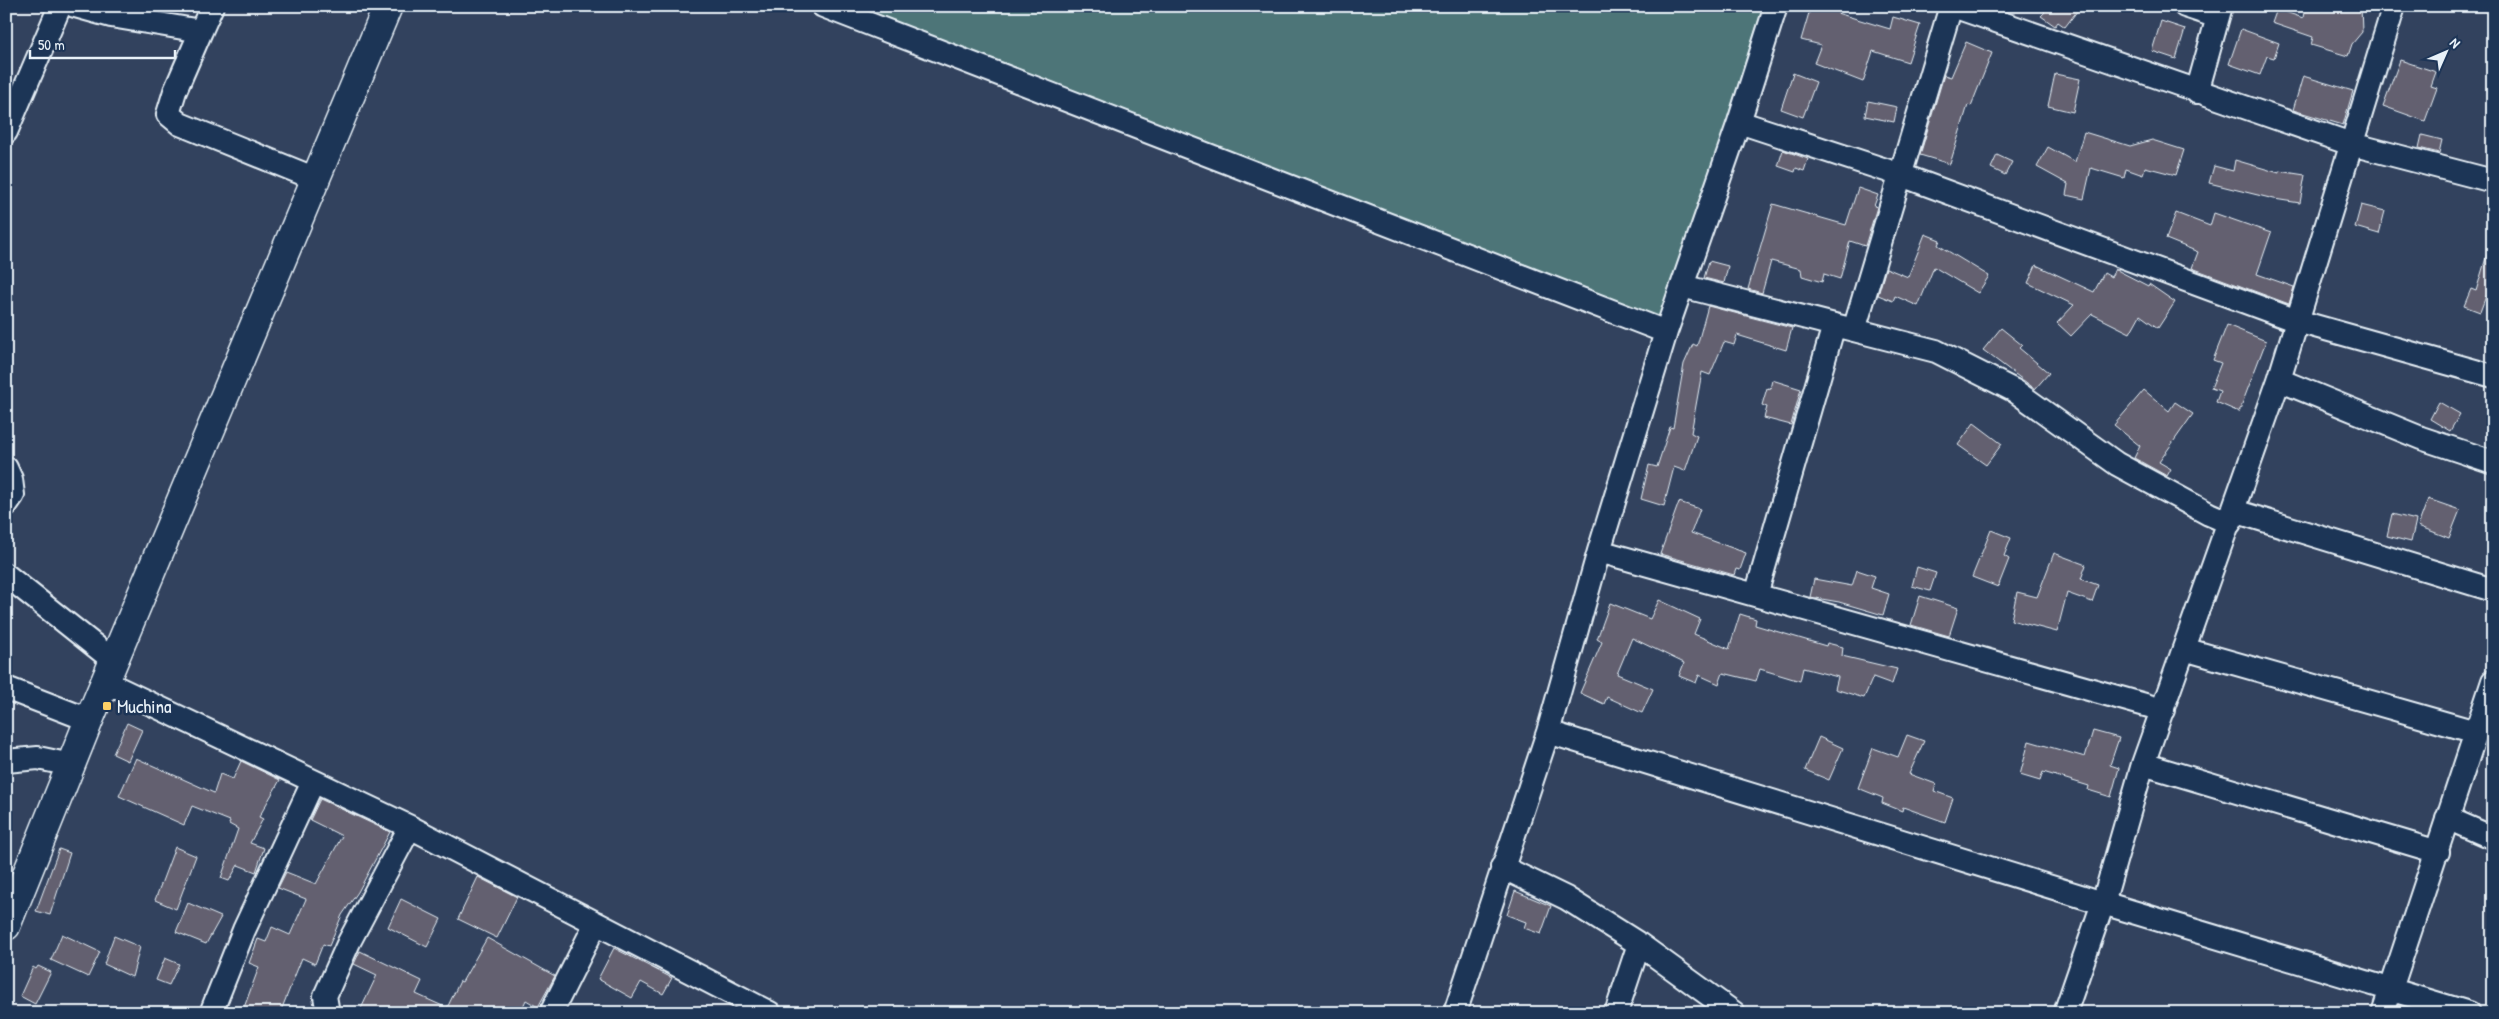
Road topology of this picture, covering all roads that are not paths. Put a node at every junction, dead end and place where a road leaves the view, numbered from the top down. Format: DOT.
graph roads {
  1 [pos="60,6"];
  2 [pos="75,6"];
  3 [pos="212,6"];
  4 [pos="388,6"];
  5 [pos="823,6"];
  6 [pos="1776,6"];
  7 [pos="1952,6"];
  8 [pos="2185,6"];
  9 [pos="2394,6"];
  10 [pos="2219,12"];
  11 [pos="201,31"];
  12 [pos="2197,92"];
  13 [pos="1739,122"];
  14 [pos="6,132"];
  15 [pos="2351,144"];
  16 [pos="1901,175"];
  17 [pos="316,179"];
  18 [pos="2493,181"];
  19 [pos="1682,286"];
  20 [pos="2297,321"];
  21 [pos="1844,328"];
  22 [pos="1666,332"];
  23 [pos="2493,376"];
  24 [pos="2278,380"];
  25 [pos="2493,462"];
  26 [pos="6,468"];
  27 [pos="6,505"];
  28 [pos="2232,517"];
  29 [pos="1599,551"];
  30 [pos="6,575"];
  31 [pos="2493,590"];
  32 [pos="1756,595"];
  33 [pos="2184,649"];
  34 [pos="109,672"];
  35 [pos="2493,680"];
  36 [pos="6,688"];
  37 [pos="2163,710"];
  38 [pos="89,720"];
  39 [pos="1548,732"];
  40 [pos="2476,732"];
  41 [pos="6,761"];
  42 [pos="2144,764"];
  43 [pos="71,765"];
  44 [pos="313,782"];
  45 [pos="2447,818"];
  46 [pos="410,827"];
  47 [pos="2493,838"];
  48 [pos="2438,852"];
  49 [pos="1502,867"];
  50 [pos="2103,903"];
  51 [pos="596,923"];
  52 [pos="6,926"];
  53 [pos="1639,944"];
  54 [pos="2391,989"];
  55 [pos="211,1013"];
  56 [pos="328,1013"];
  57 [pos="551,1013"];
  58 [pos="770,1013"];
  59 [pos="1455,1013"];
  60 [pos="1616,1013"];
  61 [pos="1734,1013"];
  62 [pos="2065,1013"];
  63 [pos="2383,1013"];
  64 [pos="2469,1013"];
  1 -- 14 [label="street"];
  2 -- 11 [label="street"];
  3 -- 11 [label="street"];
  4 -- 17 [label="main road"];
  5 -- 22 [label="street"];
  6 -- 13 [label="street"];
  7 -- 12 [label="street"];
  7 -- 16 [label="street"];
  8 -- 10 [label="street"];
  9 -- 15 [label="street"];
  10 -- 12 [label="street"];
  11 -- 17 [label="street"];
  12 -- 15 [label="street"];
  13 -- 16 [label="street"];
  13 -- 19 [label="street"];
  15 -- 18 [label="street"];
  15 -- 20 [label="street"];
  16 -- 20 [label="street"];
  16 -- 21 [label="street"];
  17 -- 34 [label="main road"];
  19 -- 21 [label="street"];
  19 -- 22 [label="street"];
  20 -- 23 [label="street"];
  20 -- 24 [label="street"];
  21 -- 28 [label="street"];
  21 -- 32 [label="street"];
  22 -- 29 [label="street"];
  24 -- 25 [label="street"];
  24 -- 28 [label="street"];
  26 -- 27 [label="street"];
  28 -- 31 [label="street"];
  28 -- 33 [label="street"];
  29 -- 32 [label="street"];
  29 -- 39 [label="street"];
  30 -- 34 [label="street"];
  32 -- 37 [label="street"];
  33 -- 37 [label="street"];
  33 -- 40 [label="street"];
  34 -- 38 [label="main road"];
  34 -- 44 [label="street"];
  35 -- 40 [label="street"];
  36 -- 38 [label="street"];
  37 -- 42 [label="street"];
  38 -- 43 [label="main road"];
  39 -- 49 [label="street"];
  39 -- 50 [label="street"];
  40 -- 45 [label="street"];
  41 -- 43 [label="street"];
  42 -- 48 [label="street"];
  42 -- 50 [label="street"];
  43 -- 52 [label="main road"];
  44 -- 46 [label="street"];
  44 -- 55 [label="street"];
  45 -- 47 [label="street"];
  45 -- 48 [label="street"];
  46 -- 51 [label="street"];
  46 -- 56 [label="street"];
  48 -- 54 [label="street"];
  49 -- 53 [label="street"];
  49 -- 59 [label="street"];
  50 -- 54 [label="street"];
  50 -- 62 [label="street"];
  51 -- 57 [label="street"];
  51 -- 58 [label="street"];
  53 -- 60 [label="street"];
  53 -- 61 [label="street"];
  54 -- 63 [label="street"];
  54 -- 64 [label="street"];
}
